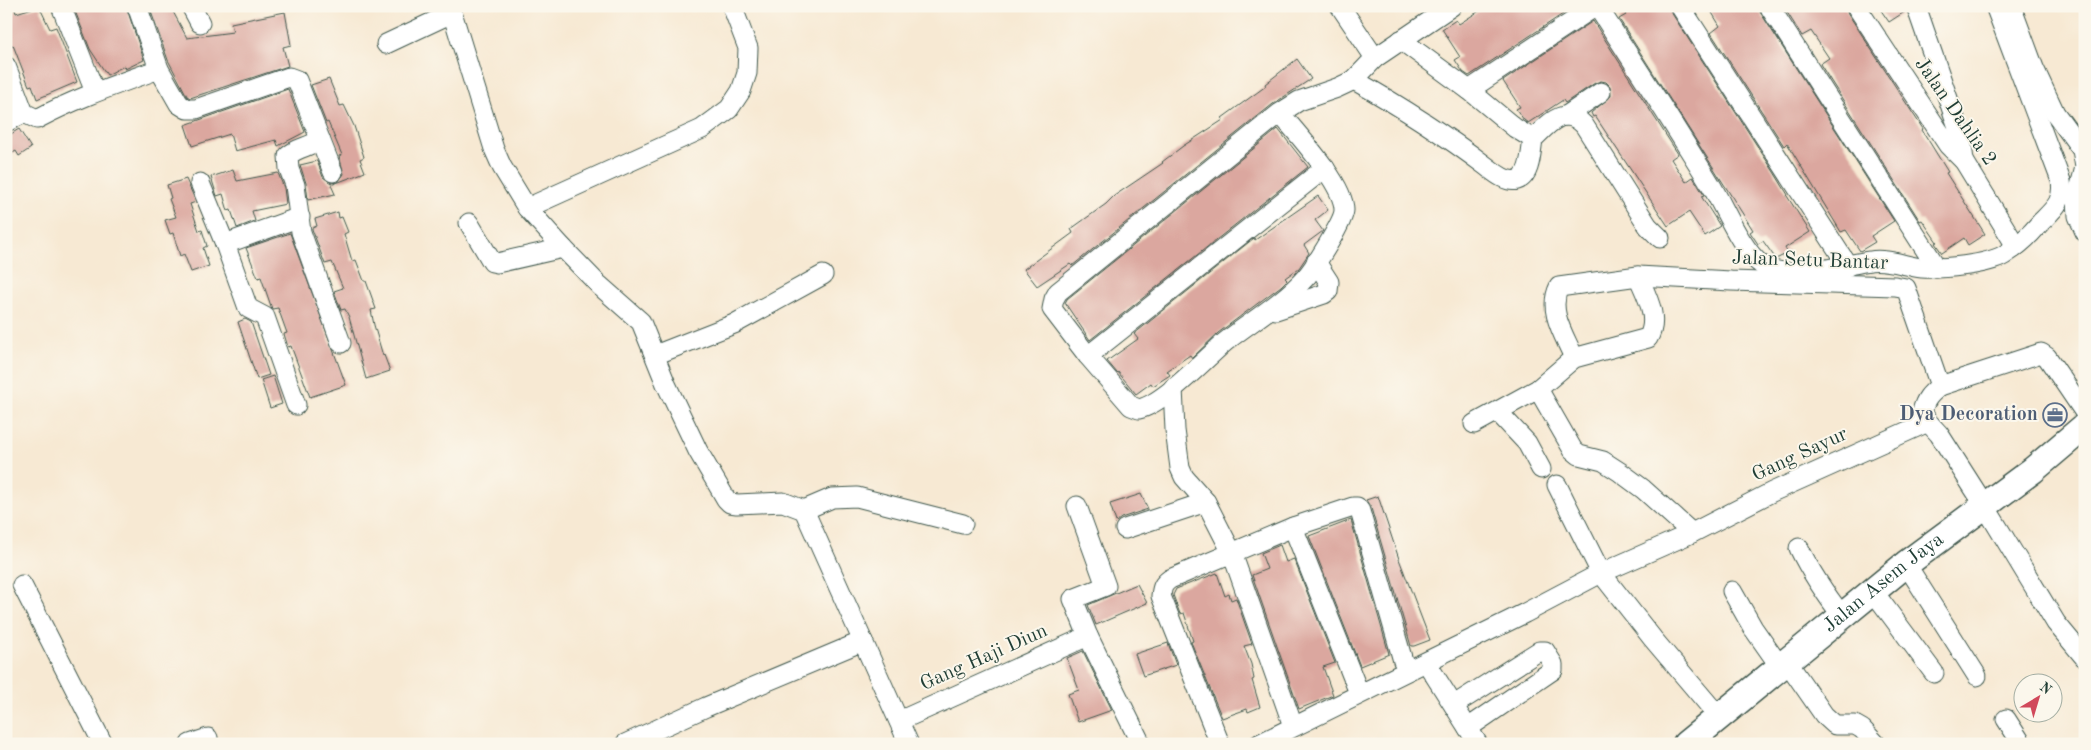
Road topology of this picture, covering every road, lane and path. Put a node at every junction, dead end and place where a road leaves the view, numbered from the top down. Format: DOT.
graph roads {
  1 [pos="61,6"];
  2 [pos="137,6"];
  3 [pos="732,6"];
  4 [pos="1340,6"];
  5 [pos="1452,6"];
  6 [pos="1597,6"];
  7 [pos="1680,6"];
  8 [pos="1769,6"];
  9 [pos="1856,6"];
  10 [pos="1916,6"];
  11 [pos="1995,6"];
  12 [pos="2011,6"];
  13 [pos="451,10"];
  14 [pos="1401,40"];
  15 [pos="386,44"];
  16 [pos="1375,58"];
  17 [pos="6,66"];
  18 [pos="160,69"];
  19 [pos="1354,80"];
  20 [pos="1469,90"];
  21 [pos="95,92"];
  22 [pos="1601,92"];
  23 [pos="24,113"];
  24 [pos="1280,113"];
  25 [pos="1566,116"];
  26 [pos="6,122"];
  27 [pos="320,138"];
  28 [pos="1533,138"];
  29 [pos="1964,161"];
  30 [pos="1325,168"];
  31 [pos="333,172"];
  32 [pos="200,183"];
  33 [pos="527,208"];
  34 [pos="300,217"];
  35 [pos="469,223"];
  36 [pos="2085,232"];
  37 [pos="1660,238"];
  38 [pos="225,244"];
  39 [pos="2016,246"];
  40 [pos="563,248"];
  41 [pos="1316,262"];
  42 [pos="1848,266"];
  43 [pos="1937,268"];
  44 [pos="823,275"];
  45 [pos="1638,276"];
  46 [pos="1268,312"];
  47 [pos="341,343"];
  48 [pos="655,355"];
  49 [pos="1088,356"];
  50 [pos="1574,358"];
  51 [pos="1940,386"];
  52 [pos="1173,388"];
  53 [pos="1538,389"];
  54 [pos="296,405"];
  55 [pos="1498,412"];
  56 [pos="2085,413"];
  57 [pos="1925,417"];
  58 [pos="1474,424"];
  59 [pos="2085,426"];
  60 [pos="1541,469"];
  61 [pos="1557,485"];
  62 [pos="1206,502"];
  63 [pos="1077,506"];
  64 [pos="1985,506"];
  65 [pos="804,510"];
  66 [pos="963,524"];
  67 [pos="1293,527"];
  68 [pos="1125,529"];
  69 [pos="1692,533"];
  70 [pos="1799,548"];
  71 [pos="1232,553"];
  72 [pos="1906,564"];
  73 [pos="1601,573"];
  74 [pos="22,585"];
  75 [pos="1732,591"];
  76 [pos="1873,591"];
  77 [pos="1843,617"];
  78 [pos="1088,636"];
  79 [pos="863,642"];
  80 [pos="2085,658"];
  81 [pos="1426,662"];
  82 [pos="1405,665"];
  83 [pos="1784,665"];
  84 [pos="1934,673"];
  85 [pos="1977,676"];
  86 [pos="1357,688"];
  87 [pos="1454,705"];
  88 [pos="1720,718"];
  89 [pos="2006,719"];
  90 [pos="899,721"];
  91 [pos="1293,726"];
  92 [pos="1473,736"];
  93 [pos="103,744"];
  94 [pos="626,744"];
  95 [pos="909,744"];
  96 [pos="1141,744"];
  97 [pos="1220,744"];
  98 [pos="1259,744"];
  99 [pos="1686,744"];
  100 [pos="1876,744"];
  101 [pos="2022,744"];
  1 -- 21 [label="street"];
  2 -- 18 [label="street"];
  3 -- 33 [label="street"];
  4 -- 16 [label="street"];
  5 -- 14 [label="street"];
  6 -- 20 [label="street"];
  6 -- 42 [label="street"];
  7 -- 42 [label="street"];
  8 -- 43 [label="street"];
  9 -- 29 [label="street, Jalan Dahlia 2"];
  10 -- 29 [label="street"];
  11 -- 39 [label="street"];
  12 -- 36 [label="street"];
  13 -- 15 [label="street"];
  13 -- 33 [label="street"];
  14 -- 16 [label="street"];
  14 -- 20 [label="street"];
  16 -- 19 [label="street"];
  17 -- 23 [label="street"];
  18 -- 21 [label="street"];
  18 -- 27 [label="street"];
  19 -- 24 [label="street"];
  19 -- 28 [label="street"];
  20 -- 28 [label="street"];
  21 -- 23 [label="street"];
  22 -- 25 [label="street"];
  23 -- 26 [label="street"];
  24 -- 30 [label="street"];
  24 -- 49 [label="street"];
  25 -- 28 [label="street"];
  25 -- 37 [label="street"];
  27 -- 31 [label="street"];
  27 -- 34 [label="street"];
  29 -- 39 [label="street, Jalan Dahlia 2"];
  30 -- 41 [label="street"];
  30 -- 49 [label="street"];
  32 -- 38 [label="street"];
  33 -- 40 [label="street"];
  34 -- 38 [label="street"];
  34 -- 47 [label="street"];
  35 -- 40 [label="street"];
  38 -- 54 [label="street"];
  39 -- 43 [label="street"];
  40 -- 48 [label="street"];
  41 -- 46 [label="street"];
  41 -- 46 [label="street"];
  42 -- 43 [label="street"];
  44 -- 48 [label="street"];
  45 -- 50 [label="street"];
  45 -- 50 [label="street"];
  45 -- 51 [label="street, Jalan Setu Bantar"];
  46 -- 52 [label="street"];
  48 -- 65 [label="street"];
  49 -- 52 [label="street"];
  50 -- 53 [label="street"];
  51 -- 56 [label="street"];
  51 -- 57 [label="street"];
  52 -- 62 [label="street"];
  53 -- 55 [label="street"];
  53 -- 69 [label="street"];
  55 -- 58 [label="street"];
  55 -- 60 [label="street"];
  57 -- 64 [label="street"];
  57 -- 69 [label="street, Gang Sayur"];
  59 -- 64 [label="main road, Jalan Asem Jaya"];
  61 -- 73 [label="street"];
  62 -- 68 [label="street"];
  62 -- 71 [label="street"];
  63 -- 78 [label="street"];
  64 -- 72 [label="main road, Jalan Asem Jaya"];
  64 -- 80 [label="street"];
  65 -- 66 [label="street"];
  65 -- 79 [label="street"];
  67 -- 71 [label="street"];
  67 -- 82 [label="street"];
  67 -- 86 [label="street"];
  69 -- 73 [label="street, Gang Sayur"];
  70 -- 77 [label="street"];
  71 -- 91 [label="street"];
  71 -- 97 [label="street"];
  72 -- 76 [label="main road, Jalan Asem Jaya"];
  72 -- 85 [label="street"];
  73 -- 81 [label="street, Gang Sayur"];
  73 -- 88 [label="street"];
  74 -- 93 [label="street"];
  75 -- 83 [label="street"];
  76 -- 77 [label="main road, Jalan Asem Jaya"];
  76 -- 84 [label="street"];
  77 -- 83 [label="main road, Jalan Asem Jaya"];
  78 -- 90 [label="street, Gang Haji Diun"];
  78 -- 96 [label="street"];
  79 -- 90 [label="street"];
  79 -- 94 [label="street"];
  81 -- 82 [label="street, Gang Sayur"];
  81 -- 87 [label="street"];
  82 -- 86 [label="street, Gang Sayur"];
  83 -- 88 [label="main road, Jalan Asem Jaya"];
  83 -- 100 [label="street"];
  86 -- 91 [label="street, Gang Sayur"];
  87 -- 92 [label="street"];
  87 -- 92 [label="street"];
  88 -- 99 [label="main road, Jalan Asem Jaya"];
  89 -- 101 [label="street"];
  90 -- 95 [label="street"];
  91 -- 98 [label="street, Gang Sayur"];
}
